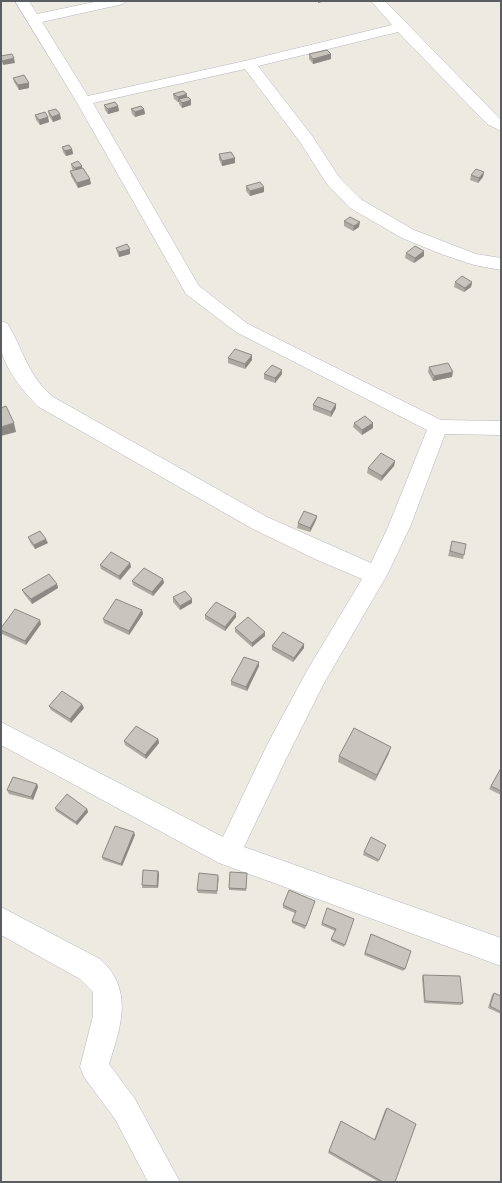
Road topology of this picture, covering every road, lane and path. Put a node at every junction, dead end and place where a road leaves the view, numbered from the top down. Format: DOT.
graph roads {
  1 [pos="22,1"];
  2 [pos="118,1"];
  3 [pos="378,1"];
  4 [pos="35,19"];
  5 [pos="401,27"];
  6 [pos="249,64"];
  7 [pos="84,101"];
  8 [pos="501,126"];
  9 [pos="501,264"];
  10 [pos="1,327"];
  11 [pos="438,427"];
  12 [pos="501,428"];
  13 [pos="376,575"];
  14 [pos="1,733"];
  15 [pos="228,854"];
  16 [pos="1,920"];
  17 [pos="501,952"];
  18 [pos="165,1182"];
  1 -- 4 [label="street"];
  2 -- 4 [label="street"];
  3 -- 5 [label="street"];
  4 -- 7 [label="street"];
  5 -- 6 [label="street"];
  5 -- 8 [label="street"];
  6 -- 7 [label="street"];
  6 -- 9 [label="street"];
  7 -- 11 [label="street"];
  10 -- 13 [label="street"];
  11 -- 12 [label="street"];
  11 -- 13 [label="street"];
  13 -- 15 [label="street"];
  14 -- 15 [label="street"];
  15 -- 17 [label="street"];
  16 -- 18 [label="street"];
}
